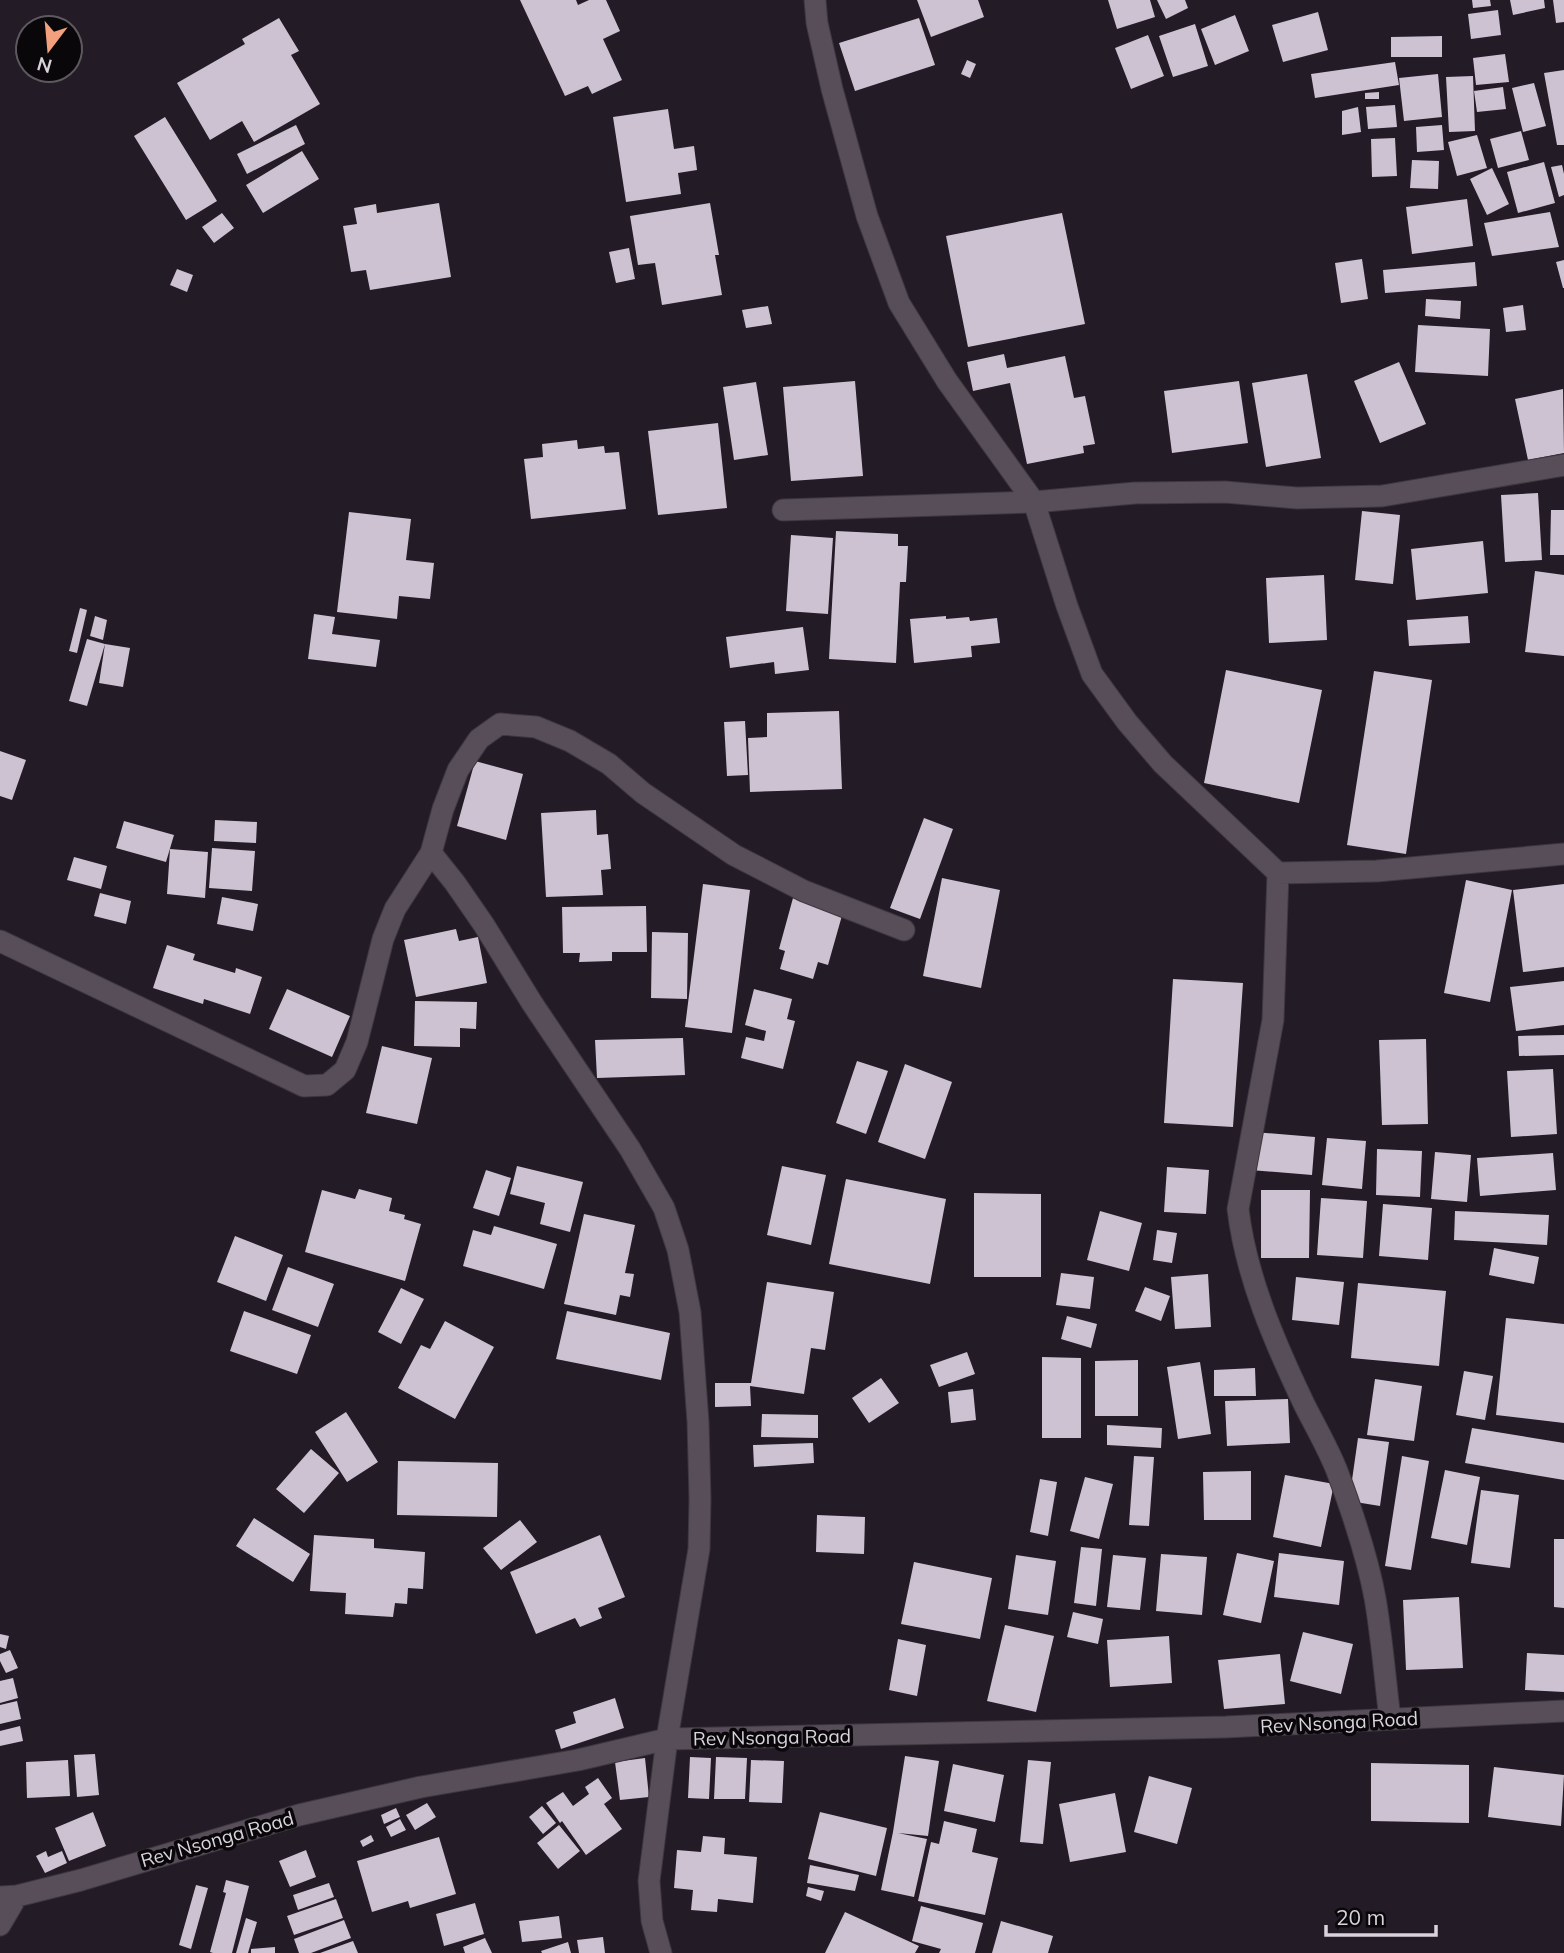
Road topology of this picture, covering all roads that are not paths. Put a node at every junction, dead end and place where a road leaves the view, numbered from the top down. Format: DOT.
graph roads {
  1 [pos="815,0"];
  2 [pos="1564,465"];
  3 [pos="1034,502"];
  4 [pos="783,510"];
  5 [pos="431,853"];
  6 [pos="1564,854"];
  7 [pos="1278,873"];
  8 [pos="904,930"];
  9 [pos="0,941"];
  10 [pos="1564,1711"];
  11 [pos="1390,1719"];
  12 [pos="667,1739"];
  13 [pos="8,1897"];
  14 [pos="0,1925"];
  15 [pos="661,1953"];
  1 -- 3 [label="street"];
  2 -- 3 [label="street"];
  3 -- 4 [label="street"];
  3 -- 7 [label="street"];
  5 -- 8 [label="street"];
  5 -- 9 [label="street"];
  5 -- 12 [label="street"];
  6 -- 7 [label="street"];
  7 -- 11 [label="street"];
  10 -- 11 [label="street, Rev Nsonga Road"];
  11 -- 12 [label="street, Rev Nsonga Road"];
  12 -- 13 [label="street, Rev Nsonga Road"];
  12 -- 15 [label="street"];
  13 -- 14 [label="street"];
}
